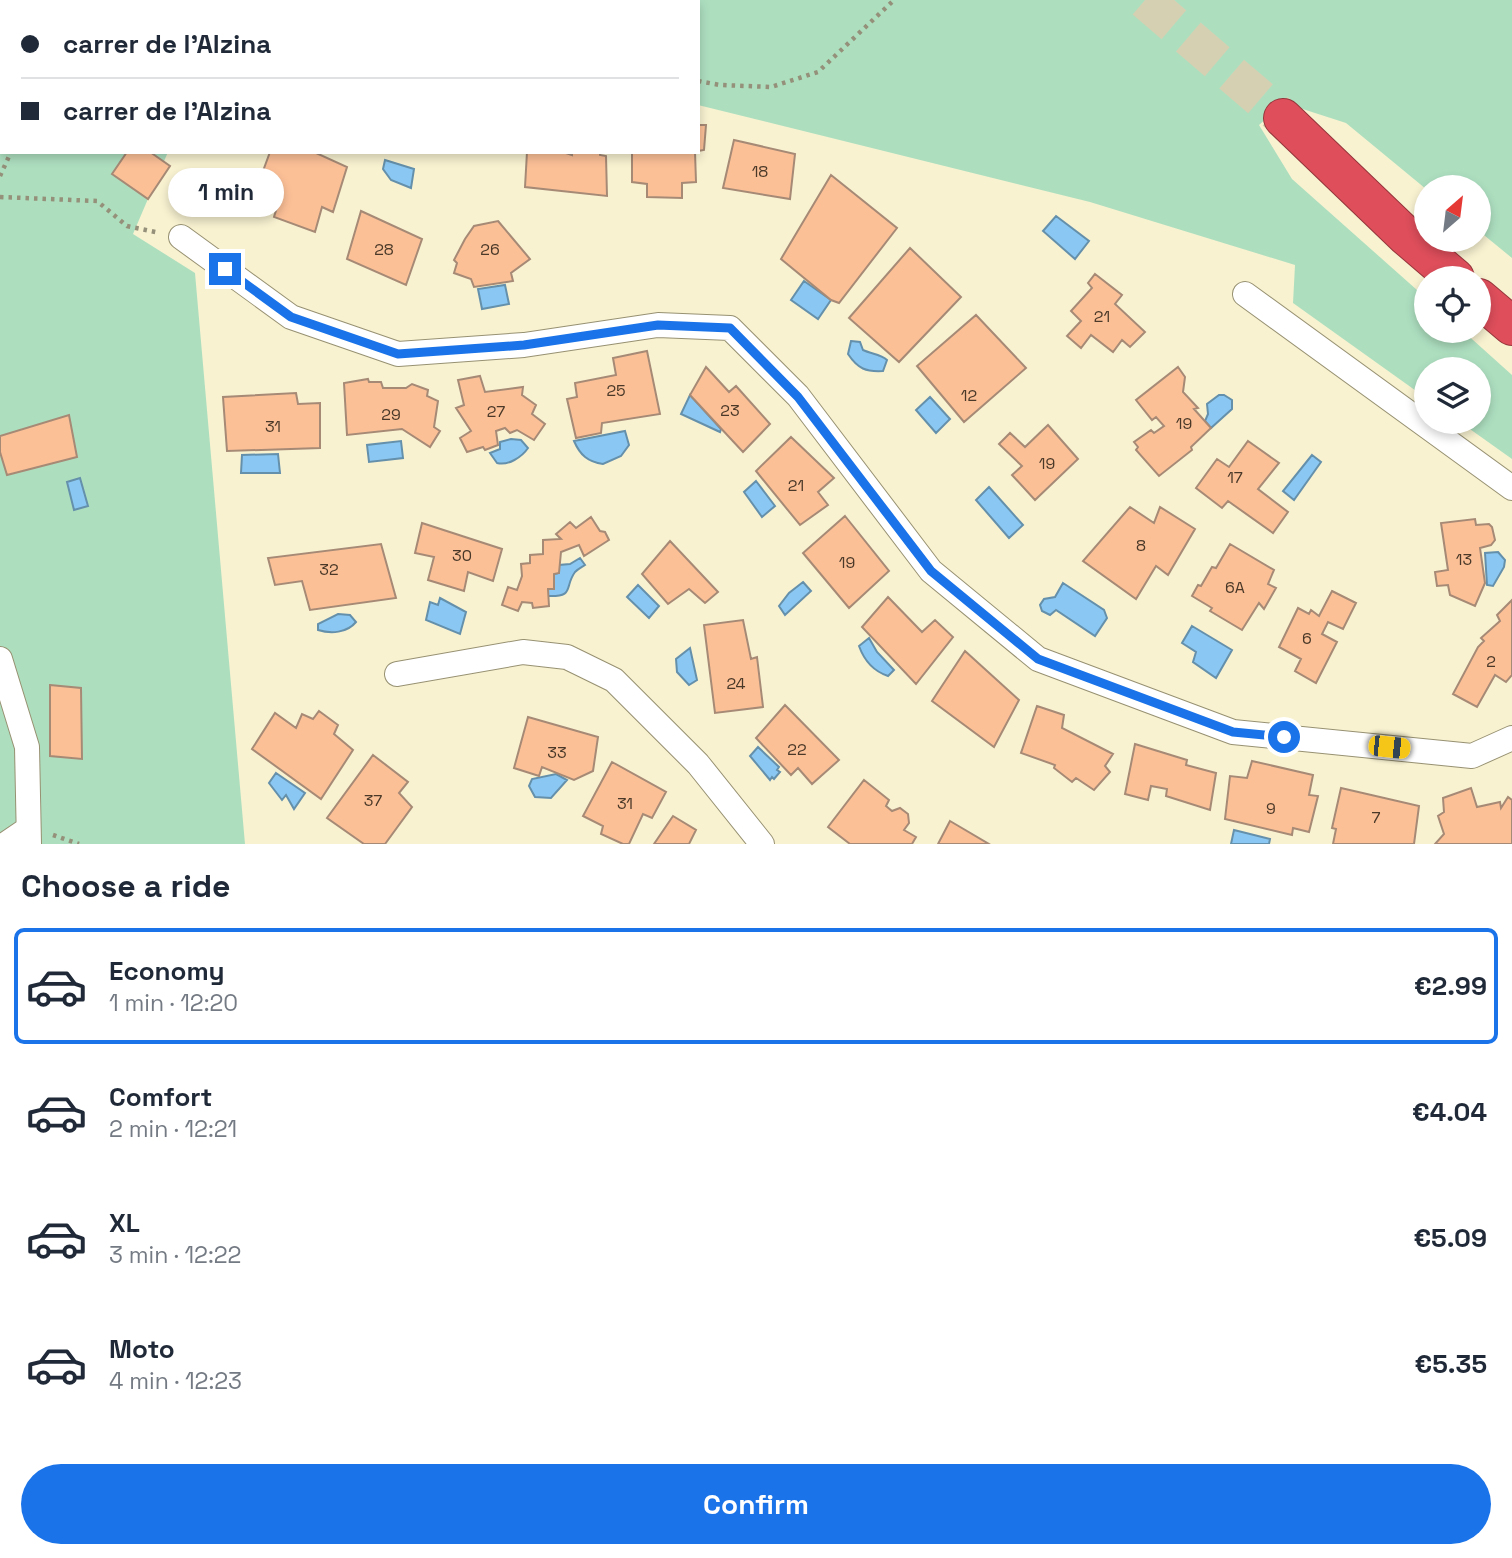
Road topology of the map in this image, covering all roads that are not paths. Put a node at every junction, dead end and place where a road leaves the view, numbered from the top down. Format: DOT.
graph roads {
  1 [pos="1283,118"];
  2 [pos="181,237"];
  3 [pos="1441,266"];
  4 [pos="1245,294"];
  5 [pos="1491,308"];
  6 [pos="1512,326"];
  7 [pos="1512,488"];
  8 [pos="0,659"];
  9 [pos="397,674"];
  10 [pos="1512,738"];
  11 [pos="29,836"];
  12 [pos="6,844"];
  13 [pos="762,844"];
  1 -- 3 [label="highway"];
  2 -- 10 [label="street"];
  4 -- 7 [label="street"];
  5 -- 6 [label="highway"];
  8 -- 11 [label="street"];
  9 -- 13 [label="street"];
  11 -- 12 [label="street"];
}
